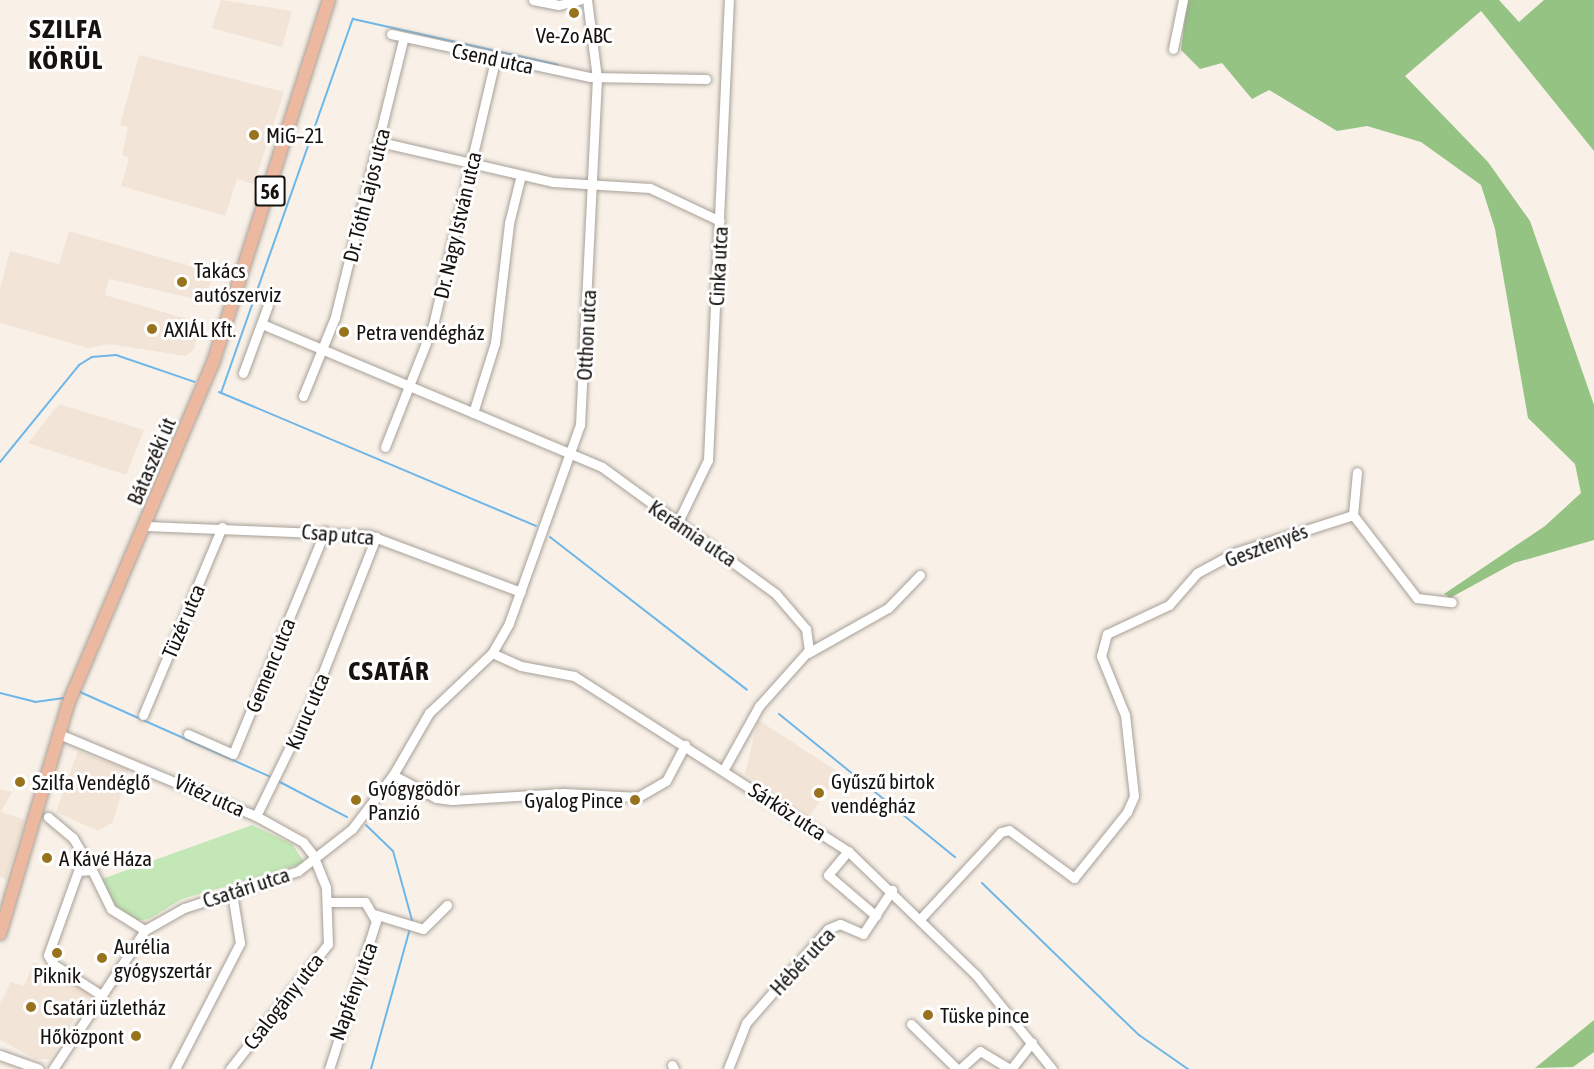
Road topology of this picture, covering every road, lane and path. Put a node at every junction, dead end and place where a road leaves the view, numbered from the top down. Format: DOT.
graph roads {
  1 [pos="329,0"];
  2 [pos="533,0"];
  3 [pos="579,0"];
  4 [pos="587,0"];
  5 [pos="729,0"];
  6 [pos="1184,0"];
  7 [pos="391,34"];
  8 [pos="404,38"];
  9 [pos="1173,49"];
  10 [pos="495,60"];
  11 [pos="597,78"];
  12 [pos="706,79"];
  13 [pos="380,142"];
  14 [pos="471,164"];
  15 [pos="521,175"];
  16 [pos="592,186"];
  17 [pos="720,221"];
  18 [pos="268,305"];
  19 [pos="262,324"];
  20 [pos="323,351"];
  21 [pos="243,373"];
  22 [pos="411,387"];
  23 [pos="303,396"];
  24 [pos="473,412"];
  25 [pos="385,447"];
  26 [pos="572,455"];
  27 [pos="1357,472"];
  28 [pos="1353,515"];
  29 [pos="677,524"];
  30 [pos="144,526"];
  31 [pos="222,527"];
  32 [pos="325,531"];
  33 [pos="376,537"];
  34 [pos="920,575"];
  35 [pos="521,592"];
  36 [pos="1452,602"];
  37 [pos="492,653"];
  38 [pos="808,653"];
  39 [pos="143,715"];
  40 [pos="59,734"];
  41 [pos="188,734"];
  42 [pos="685,745"];
  43 [pos="724,769"];
  44 [pos="393,775"];
  45 [pos="256,816"];
  46 [pos="48,817"];
  47 [pos="848,851"];
  48 [pos="315,861"];
  49 [pos="92,870"];
  50 [pos="892,890"];
  51 [pos="232,893"];
  52 [pos="328,902"];
  53 [pos="447,905"];
  54 [pos="374,914"];
  55 [pos="876,916"];
  56 [pos="921,918"];
  57 [pos="145,930"];
  58 [pos="0,934"];
  59 [pos="101,995"];
  60 [pos="911,1024"];
  61 [pos="1032,1042"];
  62 [pos="0,1053"];
  63 [pos="1051,1068"];
  64 [pos="39,1069"];
  65 [pos="53,1069"];
  66 [pos="175,1069"];
  67 [pos="230,1069"];
  68 [pos="329,1069"];
  69 [pos="728,1069"];
  70 [pos="958,1069"];
  71 [pos="1011,1069"];
  1 -- 30 [label="main road, Bátaszéki út / 56"];
  2 -- 3 [label="street"];
  4 -- 11 [label="street, Otthon utca"];
  5 -- 17 [label="street, Cinka utca"];
  6 -- 9 [label="street"];
  7 -- 8 [label="street, Csend utca"];
  8 -- 10 [label="street, Csend utca"];
  8 -- 13 [label="street, Dr. Tóth Lajos utca"];
  10 -- 11 [label="street, Csend utca"];
  10 -- 14 [label="street, Dr. Nagy István utca"];
  11 -- 12 [label="street, Csend utca"];
  11 -- 16 [label="street, Otthon utca"];
  13 -- 14 [label="street"];
  13 -- 20 [label="street, Dr. Tóth Lajos utca"];
  14 -- 15 [label="street"];
  14 -- 22 [label="street, Dr. Nagy István utca"];
  15 -- 16 [label="street"];
  15 -- 24 [label="street"];
  16 -- 17 [label="street"];
  16 -- 26 [label="street, Otthon utca"];
  17 -- 29 [label="street, Cinka utca"];
  18 -- 19 [label="street"];
  19 -- 20 [label="street, Kerámia utca"];
  19 -- 21 [label="street"];
  20 -- 22 [label="street, Kerámia utca"];
  20 -- 23 [label="street"];
  22 -- 24 [label="street, Kerámia utca"];
  22 -- 25 [label="street"];
  24 -- 26 [label="street, Kerámia utca"];
  26 -- 29 [label="street, Kerámia utca"];
  26 -- 35 [label="street, Otthon utca"];
  27 -- 28 [label="street"];
  28 -- 36 [label="street"];
  28 -- 56 [label="street, Gesztenyés"];
  29 -- 38 [label="street, Kerámia utca"];
  30 -- 31 [label="street, Csap utca"];
  30 -- 40 [label="main road, Bátaszéki út / 56"];
  31 -- 32 [label="street, Csap utca"];
  31 -- 39 [label="street, Tüzér utca"];
  32 -- 33 [label="street, Csap utca"];
  32 -- 41 [label="street, Gemenc utca"];
  33 -- 35 [label="street, Csap utca"];
  33 -- 45 [label="street, Kuruc utca"];
  34 -- 38 [label="street"];
  35 -- 37 [label="street, Otthon utca"];
  37 -- 42 [label="street, Sárköz utca"];
  37 -- 44 [label="street, Csatári utca"];
  38 -- 43 [label="street"];
  40 -- 45 [label="street, Vitéz utca"];
  40 -- 58 [label="main road, Bátaszéki út / 56"];
  42 -- 43 [label="street, Sárköz utca"];
  42 -- 44 [label="street"];
  43 -- 47 [label="street, Sárköz utca"];
  44 -- 48 [label="street, Csatári utca"];
  45 -- 48 [label="street, Vitéz utca"];
  46 -- 49 [label="street"];
  47 -- 50 [label="street, Sárköz utca"];
  47 -- 55 [label="street"];
  48 -- 51 [label="street, Csatári utca"];
  48 -- 52 [label="street, Csalogány utca"];
  49 -- 57 [label="street"];
  49 -- 59 [label="street"];
  50 -- 55 [label="street, Hébér utca"];
  50 -- 56 [label="street, Sárköz utca"];
  51 -- 57 [label="street, Csatári utca"];
  51 -- 66 [label="street"];
  52 -- 54 [label="street, Napfény utca"];
  52 -- 67 [label="street, Csalogány utca"];
  53 -- 54 [label="street, Napfény utca"];
  54 -- 68 [label="street, Napfény utca"];
  55 -- 69 [label="street, Hébér utca"];
  56 -- 61 [label="street, Sárköz utca"];
  57 -- 59 [label="street, Csatári utca"];
  59 -- 65 [label="street, Csatári utca"];
  60 -- 70 [label="street"];
  61 -- 63 [label="street, Sárköz utca"];
  61 -- 71 [label="street"];
  62 -- 64 [label="street"];
  70 -- 71 [label="street"];
}
